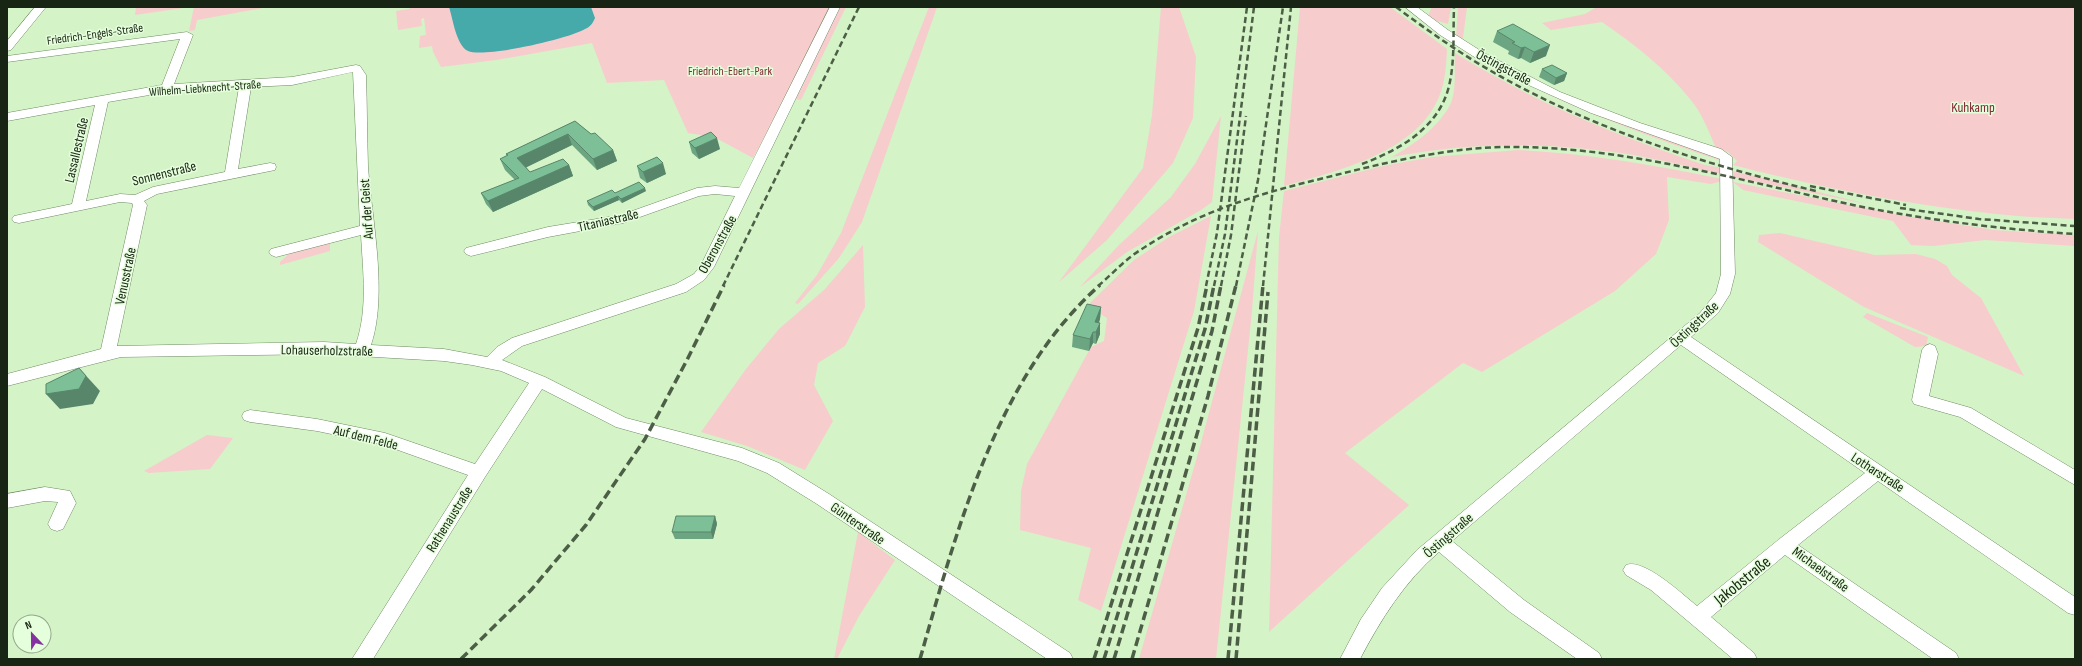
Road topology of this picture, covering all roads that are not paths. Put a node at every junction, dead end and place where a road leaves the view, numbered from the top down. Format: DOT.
graph roads {
  1 [pos="41,7"];
  2 [pos="835,7"];
  3 [pos="1410,7"];
  4 [pos="7,48"];
  5 [pos="7,59"];
  6 [pos="356,68"];
  7 [pos="246,84"];
  8 [pos="167,88"];
  9 [pos="102,100"];
  10 [pos="7,117"];
  11 [pos="270,167"];
  12 [pos="231,174"];
  13 [pos="744,193"];
  14 [pos="137,199"];
  15 [pos="78,207"];
  16 [pos="19,220"];
  17 [pos="367,230"];
  18 [pos="470,251"];
  19 [pos="276,252"];
  20 [pos="1680,337"];
  21 [pos="362,350"];
  22 [pos="1930,350"];
  23 [pos="108,353"];
  24 [pos="491,362"];
  25 [pos="7,380"];
  26 [pos="539,381"];
  27 [pos="250,416"];
  28 [pos="635,427"];
  29 [pos="479,472"];
  30 [pos="1877,473"];
  31 [pos="2075,478"];
  32 [pos="7,501"];
  33 [pos="57,524"];
  34 [pos="1440,542"];
  35 [pos="1788,542"];
  36 [pos="1632,570"];
  37 [pos="2075,607"];
  38 [pos="1697,617"];
  39 [pos="362,659"];
  40 [pos="1063,659"];
  41 [pos="1350,659"];
  42 [pos="1592,659"];
  43 [pos="1747,659"];
  44 [pos="1949,659"];
  1 -- 4 [label="street"];
  2 -- 13 [label="street, Oberonstraße"];
  3 -- 20 [label="street, Östingstraße"];
  5 -- 8 [label="street, Friedrich-Engels-Straße"];
  6 -- 7 [label="street, Wilhelm-Liebknecht-Straße"];
  6 -- 17 [label="street, Auf der Geist"];
  7 -- 8 [label="street, Wilhelm-Liebknecht-Straße"];
  7 -- 12 [label="street"];
  8 -- 9 [label="street, Wilhelm-Liebknecht-Straße"];
  9 -- 10 [label="street, Wilhelm-Liebknecht-Straße"];
  9 -- 15 [label="street, Lassallestraße"];
  11 -- 12 [label="street, Sonnenstraße"];
  12 -- 14 [label="street, Sonnenstraße"];
  13 -- 18 [label="street, Titaniastraße"];
  13 -- 24 [label="street, Oberonstraße"];
  14 -- 15 [label="street, Sonnenstraße"];
  14 -- 23 [label="street, Venusstraße"];
  15 -- 16 [label="street, Sonnenstraße"];
  17 -- 19 [label="street"];
  17 -- 21 [label="street, Auf der Geist"];
  20 -- 30 [label="street, Lotharstraße"];
  20 -- 34 [label="street, Östingstraße"];
  21 -- 23 [label="street, Lohauserholzstraße"];
  21 -- 24 [label="street, Lohauserholzstraße"];
  22 -- 31 [label="street"];
  23 -- 25 [label="street, Lohauserholzstraße"];
  24 -- 26 [label="street, Lohauserholzstraße"];
  26 -- 28 [label="street, Lohauserholzstraße"];
  26 -- 29 [label="street, Rathenaustraße"];
  27 -- 29 [label="street, Auf dem Felde"];
  28 -- 40 [label="street, Günterstraße"];
  29 -- 39 [label="street, Rathenaustraße"];
  30 -- 35 [label="street, Michaelstraße"];
  30 -- 37 [label="street, Lotharstraße"];
  32 -- 33 [label="street"];
  34 -- 41 [label="street, Östingstraße"];
  34 -- 42 [label="street"];
  35 -- 38 [label="street, Jakobstraße"];
  35 -- 44 [label="street, Michaelstraße"];
  36 -- 38 [label="street"];
  38 -- 43 [label="street"];
}
